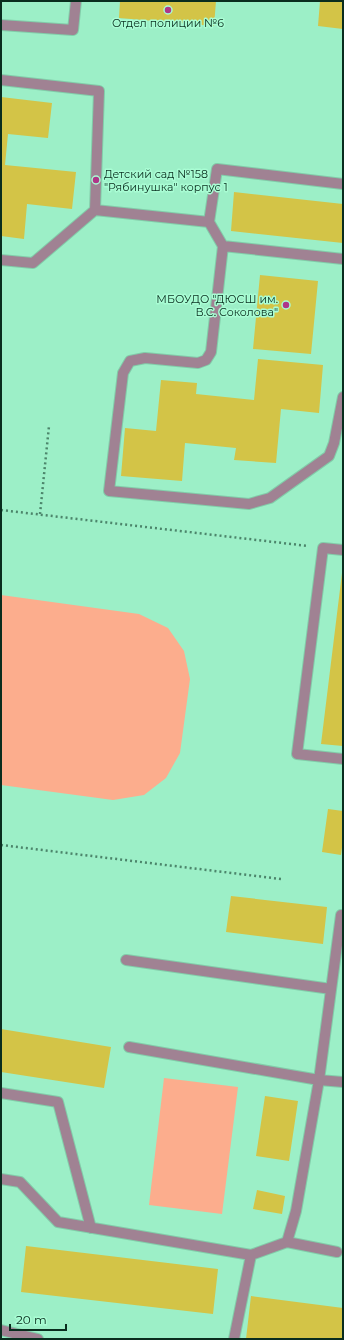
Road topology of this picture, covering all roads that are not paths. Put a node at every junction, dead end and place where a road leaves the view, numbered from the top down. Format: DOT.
graph roads {
  1 [pos="76,1"];
  2 [pos="1,25"];
  3 [pos="1,80"];
  4 [pos="343,184"];
  5 [pos="95,210"];
  6 [pos="210,222"];
  7 [pos="222,246"];
  8 [pos="343,259"];
  9 [pos="1,260"];
  10 [pos="343,397"];
  11 [pos="343,550"];
  12 [pos="343,759"];
  13 [pos="341,915"];
  14 [pos="126,960"];
  15 [pos="331,989"];
  16 [pos="129,1047"];
  17 [pos="319,1080"];
  18 [pos="343,1082"];
  19 [pos="1,1093"];
  20 [pos="1,1179"];
  21 [pos="91,1228"];
  22 [pos="287,1242"];
  23 [pos="337,1252"];
  24 [pos="251,1255"];
  25 [pos="1,1330"];
  26 [pos="38,1339"];
  27 [pos="234,1339"];
  1 -- 2 [label="lane"];
  3 -- 5 [label="lane"];
  4 -- 6 [label="lane"];
  5 -- 6 [label="lane"];
  5 -- 9 [label="lane"];
  6 -- 7 [label="lane"];
  7 -- 8 [label="lane"];
  7 -- 10 [label="lane"];
  11 -- 12 [label="lane"];
  13 -- 15 [label="lane"];
  14 -- 15 [label="lane"];
  15 -- 17 [label="lane"];
  16 -- 17 [label="lane"];
  17 -- 18 [label="lane"];
  17 -- 22 [label="lane"];
  19 -- 21 [label="lane"];
  20 -- 21 [label="lane"];
  21 -- 24 [label="lane"];
  22 -- 23 [label="lane"];
  22 -- 24 [label="lane"];
  24 -- 27 [label="lane"];
  25 -- 26 [label="lane"];
}
